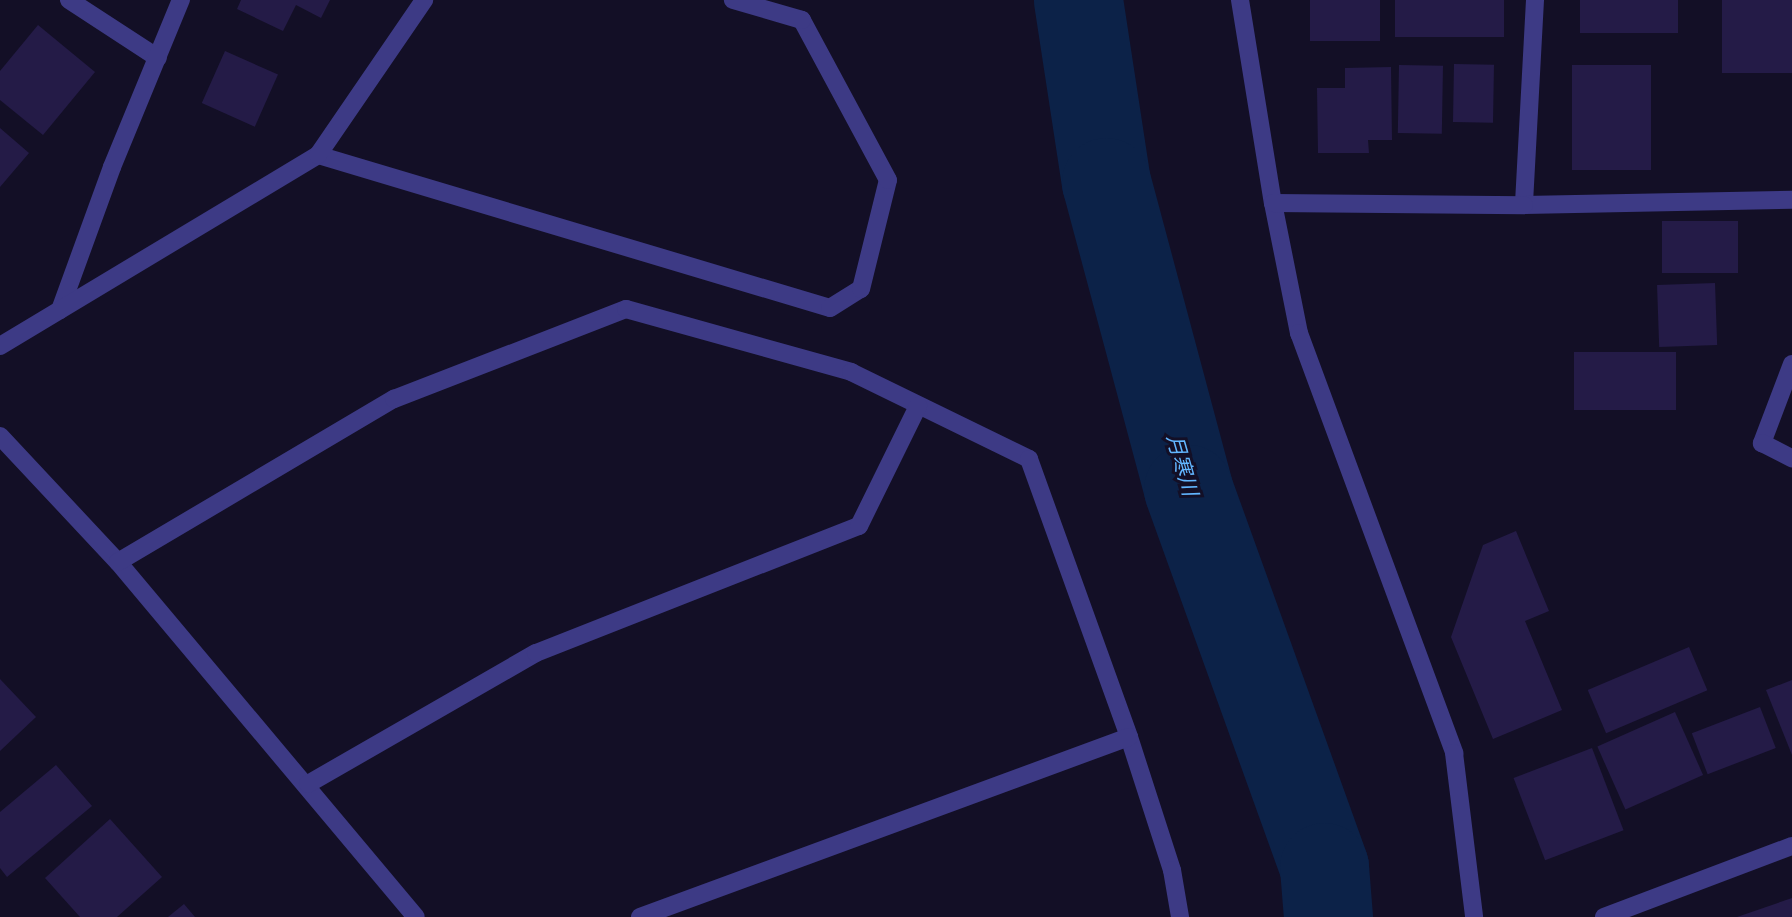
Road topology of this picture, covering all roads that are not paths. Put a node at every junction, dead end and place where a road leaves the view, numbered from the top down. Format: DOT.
graph roads {
  1 [pos="69,0"];
  2 [pos="181,0"];
  3 [pos="424,0"];
  4 [pos="733,0"];
  5 [pos="1240,0"];
  6 [pos="1535,0"];
  7 [pos="158,58"];
  8 [pos="318,155"];
  9 [pos="1792,200"];
  10 [pos="1273,203"];
  11 [pos="1524,205"];
  12 [pos="60,310"];
  13 [pos="0,346"];
  14 [pos="1792,364"];
  15 [pos="918,406"];
  16 [pos="0,436"];
  17 [pos="1792,458"];
  18 [pos="118,562"];
  19 [pos="1129,737"];
  20 [pos="308,784"];
  21 [pos="1792,846"];
  22 [pos="416,917"];
  23 [pos="640,917"];
  24 [pos="1180,917"];
  25 [pos="1474,917"];
  26 [pos="1604,917"];
  1 -- 7 [label="street"];
  2 -- 7 [label="street"];
  3 -- 8 [label="street"];
  4 -- 8 [label="street"];
  5 -- 10 [label="street"];
  6 -- 11 [label="street"];
  7 -- 12 [label="street"];
  8 -- 12 [label="street"];
  9 -- 11 [label="street"];
  10 -- 11 [label="street"];
  10 -- 25 [label="street"];
  12 -- 13 [label="street"];
  14 -- 17 [label="street"];
  15 -- 18 [label="street"];
  15 -- 19 [label="street"];
  15 -- 20 [label="street"];
  16 -- 18 [label="street"];
  18 -- 20 [label="street"];
  19 -- 23 [label="street"];
  19 -- 24 [label="street"];
  20 -- 22 [label="street"];
  21 -- 26 [label="street"];
}
